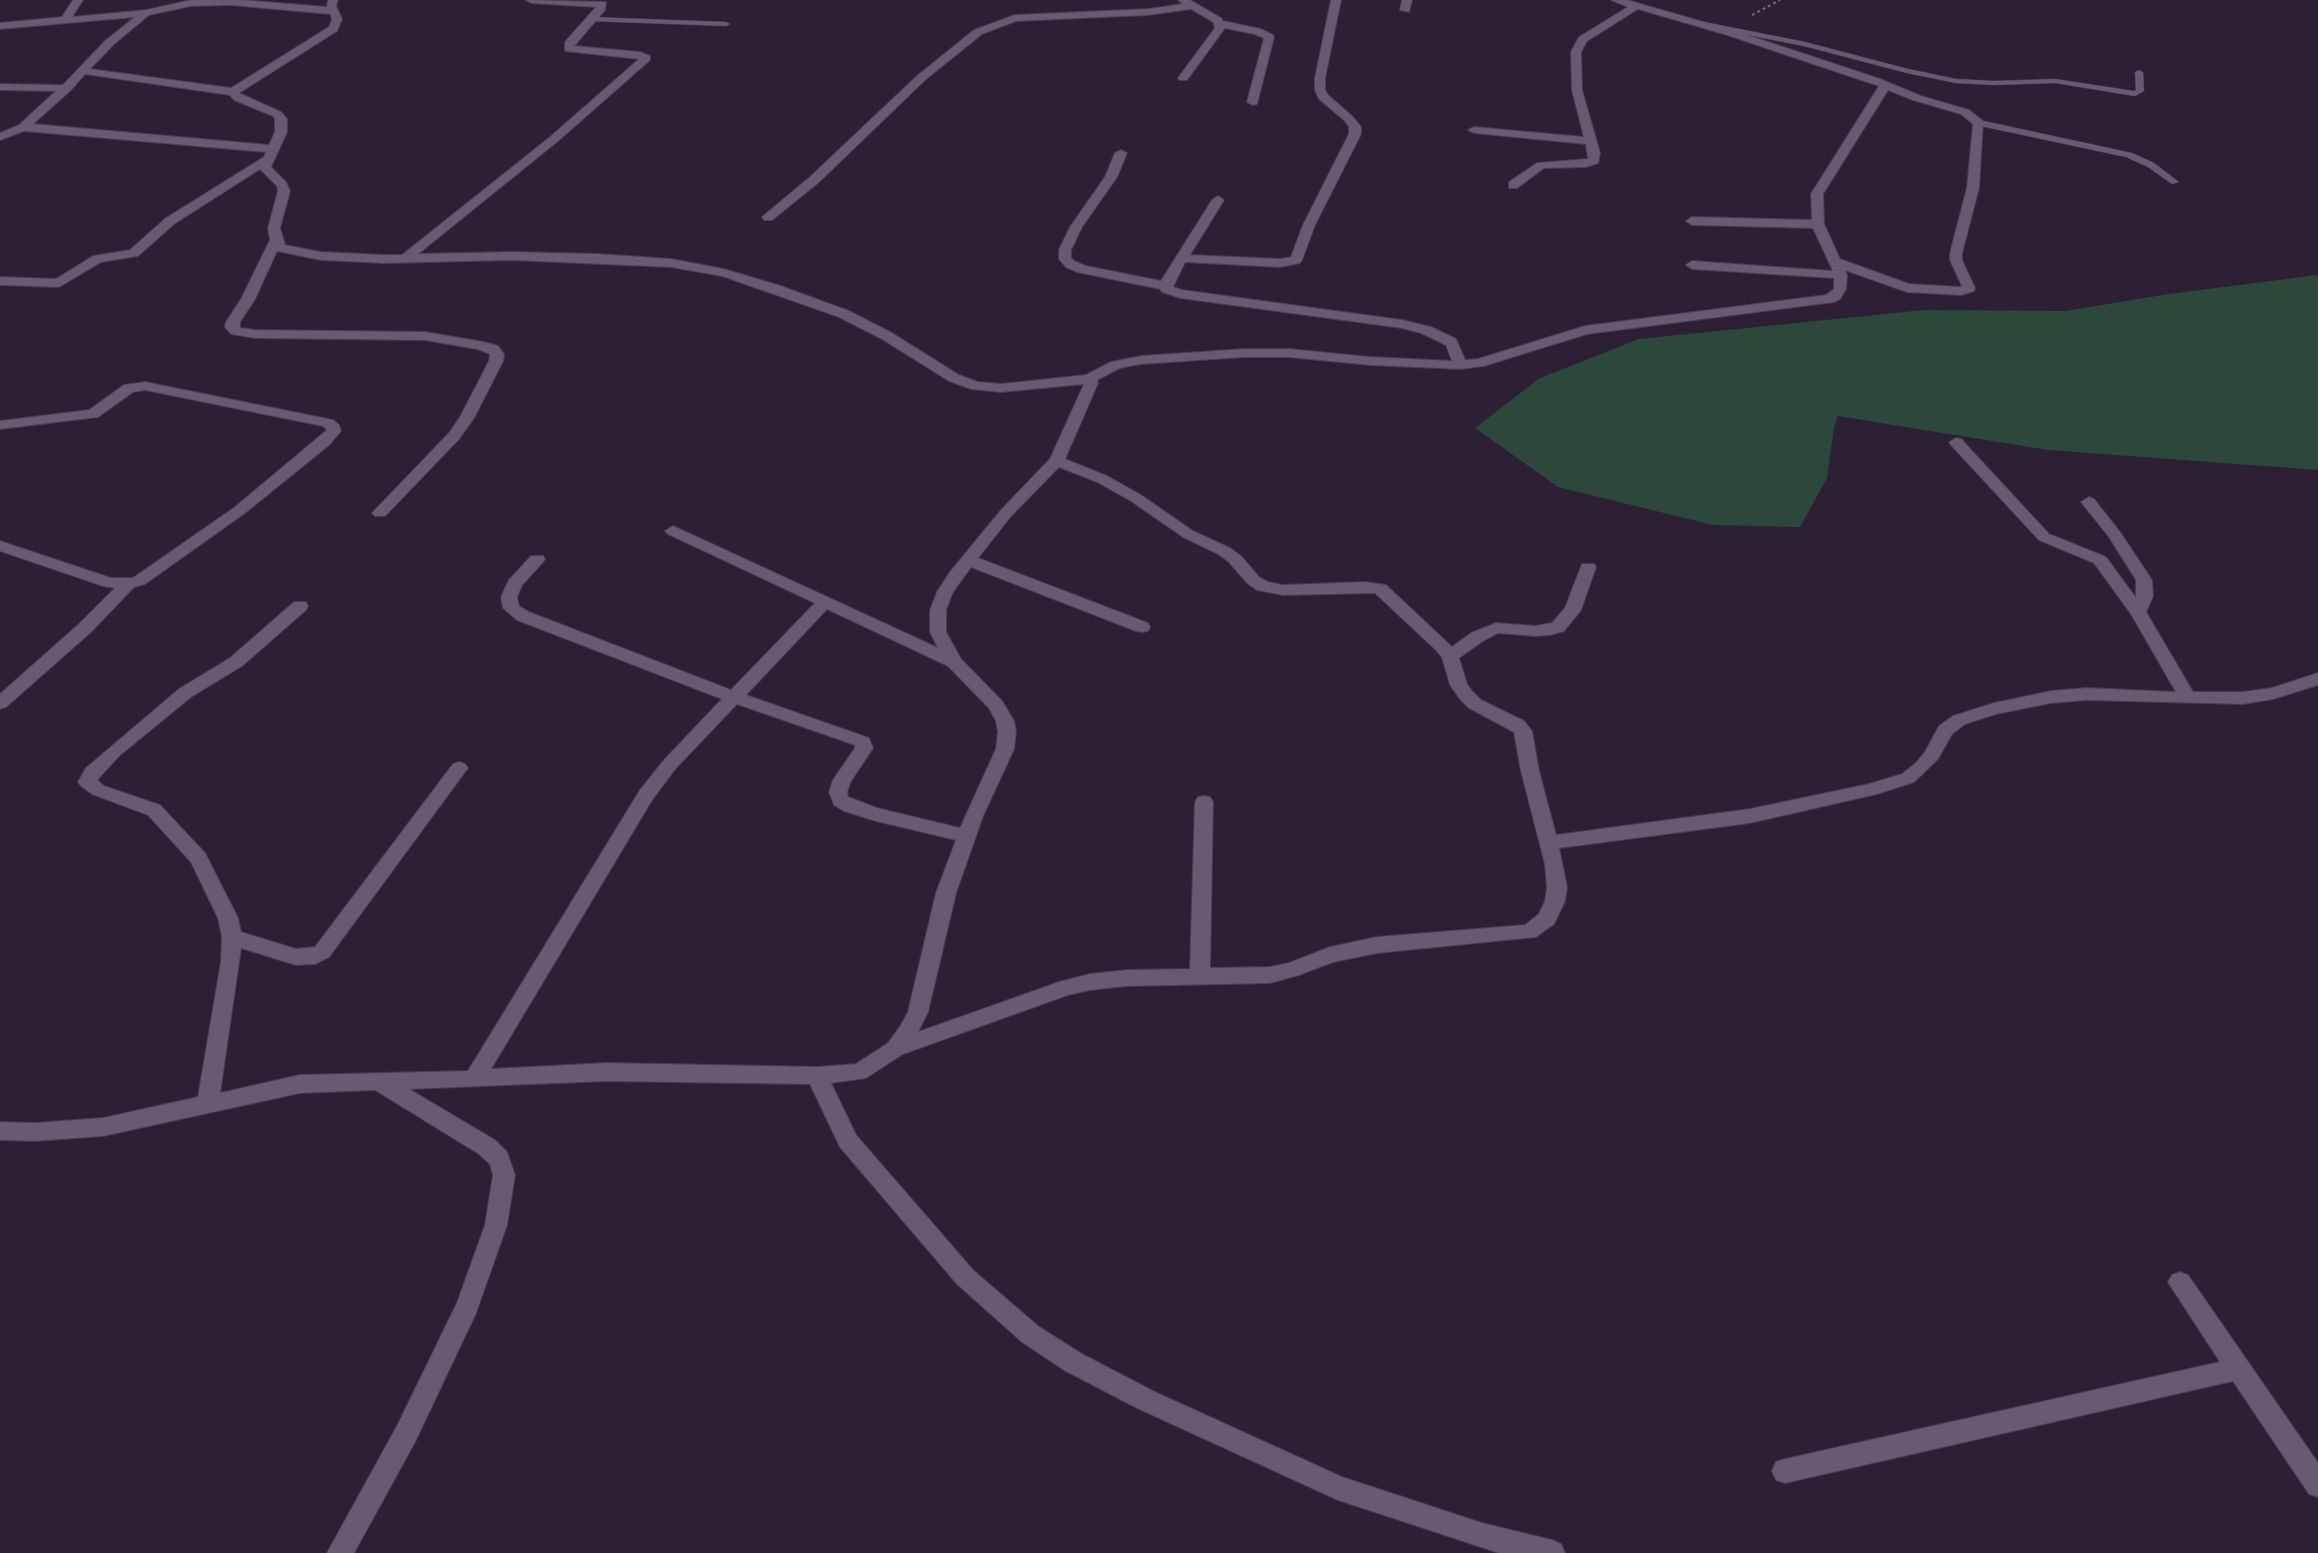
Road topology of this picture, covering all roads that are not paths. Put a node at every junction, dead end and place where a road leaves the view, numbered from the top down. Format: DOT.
graph roads {
  1 [pos="78,0"];
  2 [pos="165,0"];
  3 [pos="531,0"];
  4 [pos="1336,0"];
  5 [pos="1616,0"];
  6 [pos="1186,3"];
  7 [pos="333,6"];
  8 [pos="1636,6"];
  9 [pos="146,13"];
  10 [pos="591,19"];
  11 [pos="65,20"];
  12 [pos="1699,23"];
  13 [pos="726,24"];
  14 [pos="1220,24"];
  15 [pos="0,26"];
  16 [pos="83,71"];
  17 [pos="2139,72"];
  18 [pos="1183,78"];
  19 [pos="1885,86"];
  20 [pos="0,87"];
  21 [pos="67,88"];
  22 [pos="233,93"];
  23 [pos="1253,102"];
  24 [pos="1979,123"];
  25 [pos="23,127"];
  26 [pos="1474,130"];
  27 [pos="0,138"];
  28 [pos="1591,141"];
  29 [pos="0,146"];
  30 [pos="1120,153"];
  31 [pos="270,154"];
  32 [pos="2175,183"];
  33 [pos="1513,185"];
  34 [pos="1218,200"];
  35 [pos="768,217"];
  36 [pos="1692,221"];
  37 [pos="1818,224"];
  38 [pos="276,240"];
  39 [pos="1181,258"];
  40 [pos="405,259"];
  41 [pos="1692,266"];
  42 [pos="1838,269"];
  43 [pos="0,281"];
  44 [pos="1166,286"];
  45 [pos="1460,365"];
  46 [pos="1089,379"];
  47 [pos="0,425"];
  48 [pos="1956,442"];
  49 [pos="1057,460"];
  50 [pos="2089,502"];
  51 [pos="380,513"];
  52 [pos="673,531"];
  53 [pos="0,546"];
  54 [pos="537,559"];
  55 [pos="968,560"];
  56 [pos="1587,567"];
  57 [pos="128,584"];
  58 [pos="825,602"];
  59 [pos="300,606"];
  60 [pos="2138,612"];
  61 [pos="1142,627"];
  62 [pos="1450,656"];
  63 [pos="954,662"];
  64 [pos="2318,680"];
  65 [pos="734,697"];
  66 [pos="2188,698"];
  67 [pos="0,703"];
  68 [pos="459,768"];
  69 [pos="1204,802"];
  70 [pos="966,836"];
  71 [pos="1548,843"];
  72 [pos="232,937"];
  73 [pos="1200,976"];
  74 [pos="895,1048"];
  75 [pos="818,1076"];
  76 [pos="474,1079"];
  77 [pos="379,1082"];
  78 [pos="208,1104"];
  79 [pos="0,1131"];
  80 [pos="2180,1282"];
  81 [pos="2238,1369"];
  82 [pos="1785,1471"];
  83 [pos="2318,1485"];
  84 [pos="340,1553"];
  85 [pos="1552,1553"];
  1 -- 11 [label="street"];
  2 -- 9 [label="street"];
  3 -- 10 [label="street"];
  4 -- 39 [label="street"];
  5 -- 8 [label="street"];
  6 -- 14 [label="street"];
  6 -- 35 [label="street"];
  7 -- 9 [label="street"];
  7 -- 22 [label="street"];
  8 -- 12 [label="street"];
  8 -- 28 [label="street"];
  9 -- 11 [label="street"];
  9 -- 16 [label="street"];
  10 -- 13 [label="lane"];
  10 -- 40 [label="street"];
  11 -- 15 [label="street"];
  12 -- 17 [label="lane"];
  12 -- 19 [label="street"];
  14 -- 18 [label="street"];
  14 -- 23 [label="street"];
  16 -- 21 [label="street"];
  16 -- 22 [label="street"];
  19 -- 24 [label="street"];
  19 -- 37 [label="street"];
  20 -- 21 [label="street"];
  21 -- 25 [label="street"];
  22 -- 31 [label="street"];
  24 -- 32 [label="lane"];
  24 -- 42 [label="street"];
  25 -- 27 [label="street"];
  25 -- 31 [label="street"];
  26 -- 28 [label="street"];
  27 -- 29 [label="street"];
  28 -- 33 [label="street"];
  30 -- 44 [label="street"];
  31 -- 38 [label="street"];
  31 -- 43 [label="street"];
  34 -- 39 [label="street"];
  36 -- 37 [label="street"];
  37 -- 42 [label="street"];
  38 -- 40 [label="street"];
  38 -- 51 [label="street"];
  39 -- 44 [label="street"];
  40 -- 46 [label="street"];
  41 -- 42 [label="street"];
  42 -- 45 [label="street"];
  44 -- 45 [label="street"];
  45 -- 46 [label="street"];
  46 -- 49 [label="street"];
  47 -- 57 [label="street"];
  48 -- 60 [label="street"];
  49 -- 55 [label="street"];
  49 -- 62 [label="street"];
  50 -- 60 [label="street"];
  52 -- 58 [label="street"];
  53 -- 57 [label="street"];
  54 -- 65 [label="street"];
  55 -- 61 [label="street"];
  55 -- 63 [label="street"];
  56 -- 62 [label="street"];
  57 -- 67 [label="street"];
  58 -- 63 [label="street"];
  58 -- 65 [label="street"];
  59 -- 72 [label="street"];
  60 -- 66 [label="street"];
  62 -- 71 [label="street"];
  63 -- 70 [label="street"];
  64 -- 66 [label="street"];
  65 -- 70 [label="street"];
  65 -- 76 [label="street"];
  66 -- 71 [label="street"];
  68 -- 72 [label="street"];
  69 -- 73 [label="street"];
  70 -- 74 [label="street"];
  71 -- 73 [label="street"];
  72 -- 78 [label="street"];
  73 -- 74 [label="street"];
  74 -- 75 [label="street"];
  75 -- 76 [label="street"];
  75 -- 85 [label="street"];
  76 -- 77 [label="street"];
  77 -- 78 [label="street"];
  77 -- 84 [label="street"];
  78 -- 79 [label="street"];
  80 -- 81 [label="street"];
  81 -- 82 [label="street"];
  81 -- 83 [label="street"];
}
